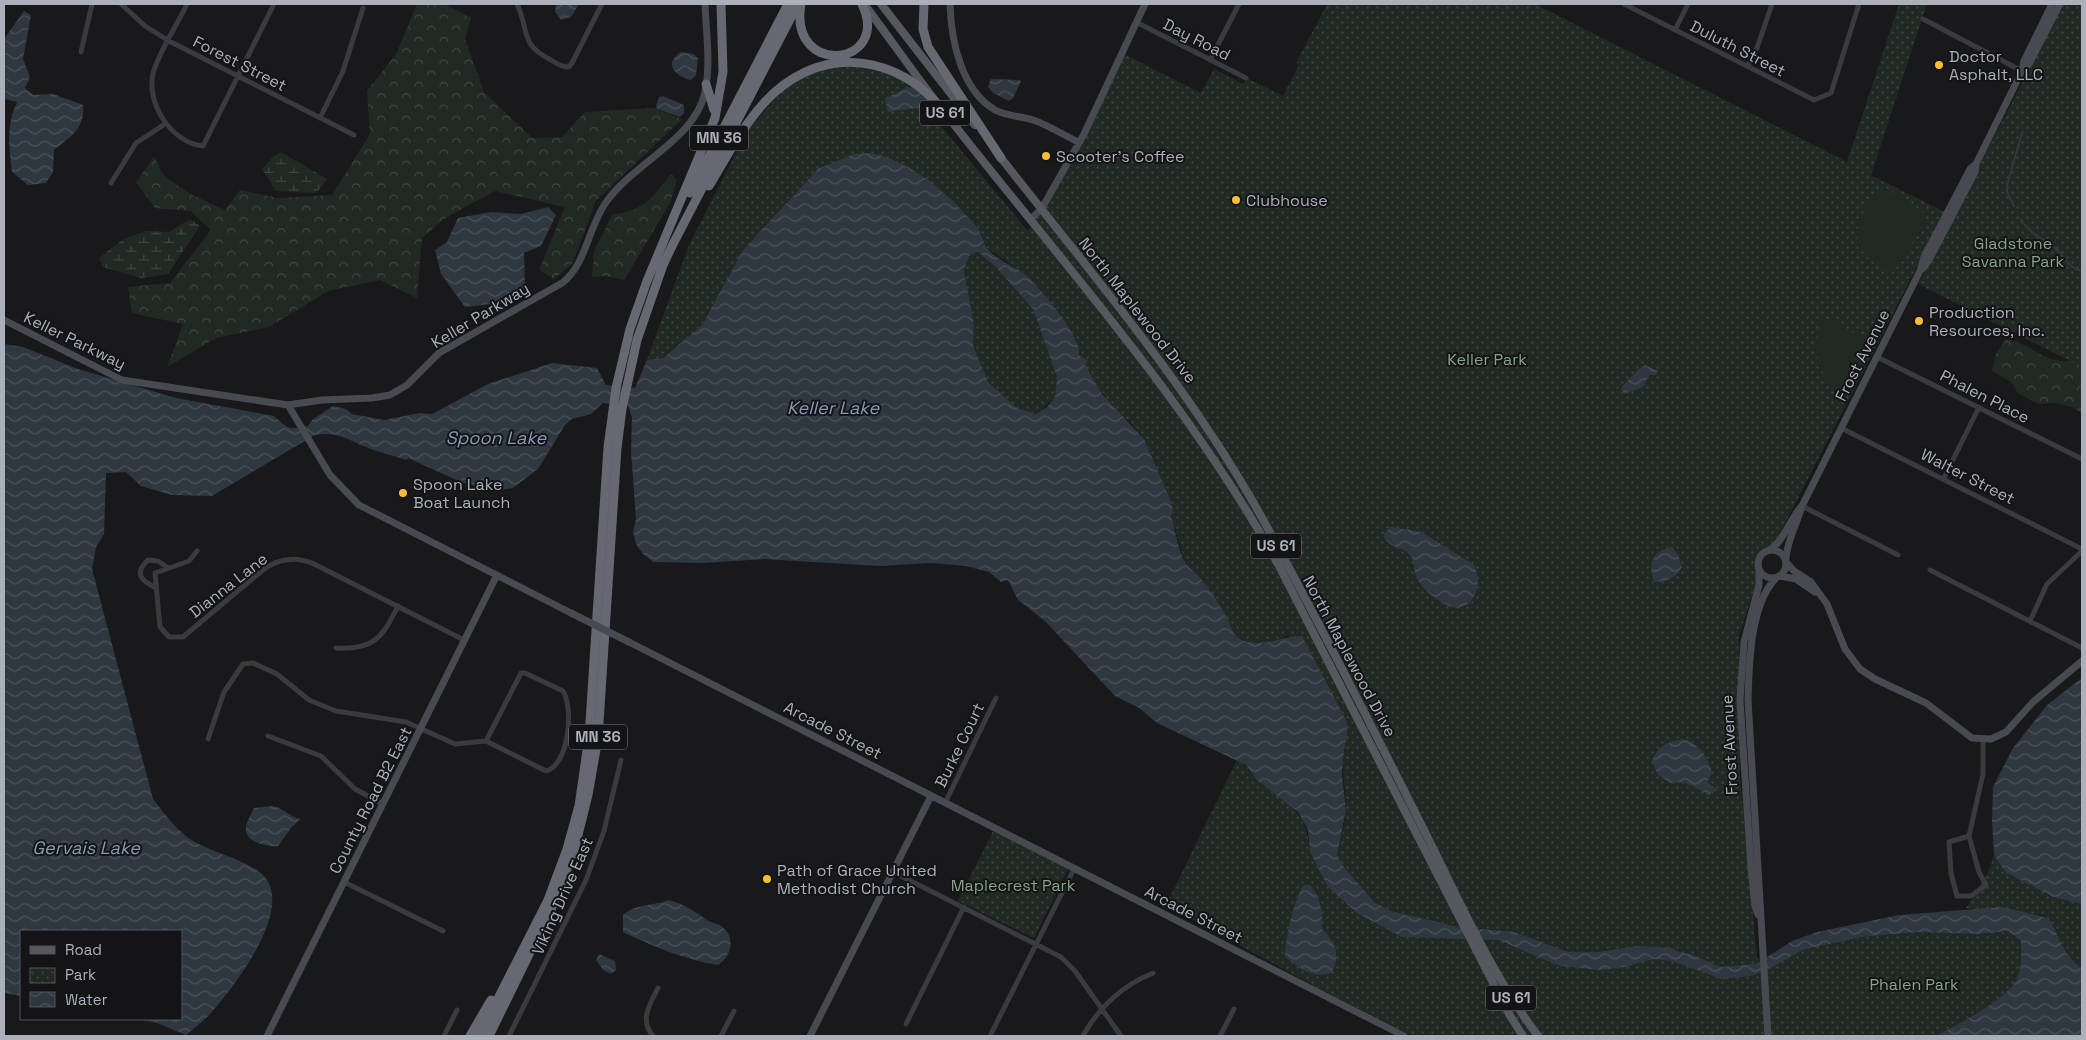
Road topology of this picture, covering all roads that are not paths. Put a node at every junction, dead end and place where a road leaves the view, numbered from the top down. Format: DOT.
graph roads {
  1 [pos="92,4"];
  2 [pos="121,4"];
  3 [pos="188,4"];
  4 [pos="274,4"];
  5 [pos="517,4"];
  6 [pos="602,4"];
  7 [pos="705,4"];
  8 [pos="721,4"];
  9 [pos="788,4"];
  10 [pos="800,4"];
  11 [pos="863,4"];
  12 [pos="881,4"];
  13 [pos="924,4"];
  14 [pos="950,4"];
  15 [pos="1145,4"];
  16 [pos="1239,4"];
  17 [pos="1624,4"];
  18 [pos="1688,4"];
  19 [pos="1772,4"];
  20 [pos="1859,4"];
  21 [pos="2052,4"];
  22 [pos="2060,4"];
  23 [pos="363,8"];
  24 [pos="1923,19"];
  25 [pos="1136,22"];
  26 [pos="1675,30"];
  27 [pos="169,41"];
  28 [pos="81,52"];
  29 [pos="1210,60"];
  30 [pos="1748,66"];
  31 [pos="2022,72"];
  32 [pos="238,76"];
  33 [pos="1246,78"];
  34 [pos="706,84"];
  35 [pos="936,102"];
  36 [pos="320,118"];
  37 [pos="715,118"];
  38 [pos="165,124"];
  39 [pos="354,135"];
  40 [pos="1078,142"];
  41 [pos="1001,158"];
  42 [pos="111,183"];
  43 [pos="1042,208"];
  44 [pos="1031,219"];
  45 [pos="673,244"];
  46 [pos="650,273"];
  47 [pos="4,320"];
  48 [pos="1877,357"];
  49 [pos="624,375"];
  50 [pos="288,405"];
  51 [pos="1979,407"];
  52 [pos="616,417"];
  53 [pos="1842,428"];
  54 [pos="2082,459"];
  55 [pos="1944,478"];
  56 [pos="1802,506"];
  57 [pos="1768,550"];
  58 [pos="2082,550"];
  59 [pos="197,551"];
  60 [pos="1898,555"];
  61 [pos="1786,561"];
  62 [pos="168,568"];
  63 [pos="1930,570"];
  64 [pos="1759,572"];
  65 [pos="497,575"];
  66 [pos="1777,577"];
  67 [pos="156,588"];
  68 [pos="1820,595"];
  69 [pos="398,606"];
  70 [pos="2030,621"];
  71 [pos="464,640"];
  72 [pos="336,648"];
  73 [pos="2082,648"];
  74 [pos="2082,661"];
  75 [pos="996,698"];
  76 [pos="421,728"];
  77 [pos="268,736"];
  78 [pos="208,739"];
  79 [pos="1983,740"];
  80 [pos="486,741"];
  81 [pos="621,760"];
  82 [pos="931,796"];
  83 [pos="945,803"];
  84 [pos="383,804"];
  85 [pos="1968,836"];
  86 [pos="1074,869"];
  87 [pos="892,872"];
  88 [pos="344,882"];
  89 [pos="964,907"];
  90 [pos="1760,918"];
  91 [pos="443,931"];
  92 [pos="529,938"];
  93 [pos="1038,944"];
  94 [pos="1483,955"];
  95 [pos="1153,973"];
  96 [pos="658,988"];
  97 [pos="1234,1009"];
  98 [pos="457,1010"];
  99 [pos="1102,1010"];
  100 [pos="734,1011"];
  101 [pos="906,1024"];
  102 [pos="267,1036"];
  103 [pos="444,1036"];
  104 [pos="470,1036"];
  105 [pos="479,1036"];
  106 [pos="490,1036"];
  107 [pos="508,1036"];
  108 [pos="653,1036"];
  109 [pos="721,1036"];
  110 [pos="810,1036"];
  111 [pos="990,1036"];
  112 [pos="1082,1036"];
  113 [pos="1121,1036"];
  114 [pos="1220,1036"];
  115 [pos="1404,1036"];
  116 [pos="1523,1036"];
  117 [pos="1538,1036"];
  118 [pos="1768,1036"];
  1 -- 28 [label="street"];
  2 -- 27 [label="street, Forest Street"];
  3 -- 27 [label="street"];
  4 -- 32 [label="street"];
  5 -- 6 [label="street"];
  7 -- 34 [label="street, Keller Parkway"];
  8 -- 37 [label="highway"];
  9 -- 46 [label="highway, MN 36"];
  10 -- 11 [label="highway"];
  10 -- 45 [label="highway, MN 36"];
  11 -- 35 [label="main road, US 61"];
  12 -- 41 [label="main road, US 61"];
  13 -- 41 [label="highway"];
  14 -- 40 [label="street"];
  15 -- 25 [label="street"];
  16 -- 29 [label="street"];
  17 -- 26 [label="street, Duluth Street"];
  18 -- 26 [label="street"];
  19 -- 30 [label="street"];
  20 -- 30 [label="street, Duluth Street"];
  21 -- 31 [label="street, Frost Avenue"];
  22 -- 31 [label="street, Frost Avenue"];
  23 -- 36 [label="street"];
  24 -- 31 [label="street"];
  25 -- 29 [label="street, Day Road"];
  25 -- 40 [label="street"];
  26 -- 30 [label="street, Duluth Street"];
  27 -- 32 [label="street, Forest Street"];
  27 -- 38 [label="street"];
  29 -- 33 [label="street, Day Road"];
  31 -- 48 [label="street, Frost Avenue"];
  32 -- 36 [label="street, Forest Street"];
  32 -- 38 [label="street"];
  34 -- 37 [label="highway"];
  34 -- 50 [label="street, Keller Parkway"];
  35 -- 44 [label="main road, US 61"];
  35 -- 45 [label="highway"];
  36 -- 39 [label="street, Forest Street"];
  37 -- 46 [label="highway"];
  38 -- 42 [label="street"];
  40 -- 43 [label="street"];
  41 -- 43 [label="main road, US 61"];
  43 -- 44 [label="street"];
  43 -- 94 [label="main road, North Maplewood Drive / US 61"];
  44 -- 94 [label="main road, North Maplewood Drive / US 61"];
  45 -- 49 [label="highway, MN 36"];
  46 -- 49 [label="highway, MN 36"];
  47 -- 50 [label="street, Keller Parkway"];
  48 -- 51 [label="street, Phalen Place"];
  48 -- 53 [label="street, Frost Avenue"];
  49 -- 52 [label="highway, MN 36"];
  50 -- 65 [label="street, Arcade Street"];
  51 -- 54 [label="street, Phalen Place"];
  51 -- 55 [label="street"];
  52 -- 92 [label="highway, MN 36"];
  52 -- 106 [label="highway, MN 36"];
  53 -- 55 [label="street, Walter Street"];
  53 -- 56 [label="street, Frost Avenue"];
  55 -- 58 [label="street, Walter Street"];
  56 -- 57 [label="street, Frost Avenue"];
  56 -- 60 [label="street"];
  56 -- 61 [label="street, Frost Avenue"];
  57 -- 61 [label="street"];
  57 -- 64 [label="street"];
  58 -- 70 [label="street"];
  59 -- 62 [label="street"];
  61 -- 66 [label="street"];
  61 -- 68 [label="street"];
  62 -- 67 [label="street, Dianna Lane"];
  62 -- 67 [label="street"];
  63 -- 70 [label="street"];
  64 -- 66 [label="street"];
  64 -- 90 [label="street, Frost Avenue"];
  65 -- 71 [label="street, County Road B2 East"];
  65 -- 82 [label="street, Arcade Street, bridge"];
  66 -- 68 [label="street"];
  66 -- 90 [label="street, Frost Avenue"];
  67 -- 69 [label="street, Dianna Lane"];
  68 -- 79 [label="street"];
  69 -- 71 [label="street, Dianna Lane"];
  69 -- 72 [label="street"];
  70 -- 73 [label="street"];
  71 -- 76 [label="street, County Road B2 East"];
  74 -- 79 [label="street"];
  75 -- 83 [label="street, Burke Court"];
  76 -- 78 [label="street"];
  76 -- 80 [label="street"];
  76 -- 84 [label="street, County Road B2 East"];
  77 -- 84 [label="street"];
  79 -- 85 [label="street"];
  80 -- 80 [label="street"];
  81 -- 107 [label="street, Viking Drive East"];
  82 -- 83 [label="street, Arcade Street"];
  82 -- 87 [label="street"];
  83 -- 86 [label="street, Arcade Street"];
  84 -- 88 [label="street, County Road B2 East"];
  85 -- 85 [label="street"];
  86 -- 93 [label="street"];
  86 -- 115 [label="street, Arcade Street"];
  87 -- 89 [label="street"];
  87 -- 110 [label="street"];
  88 -- 91 [label="street"];
  88 -- 102 [label="street, County Road B2 East"];
  89 -- 93 [label="street"];
  89 -- 101 [label="street"];
  90 -- 118 [label="street, Frost Avenue"];
  92 -- 104 [label="highway"];
  92 -- 105 [label="highway, MN 36"];
  93 -- 99 [label="street"];
  93 -- 111 [label="street"];
  94 -- 116 [label="main road, North Maplewood Drive / US 61"];
  94 -- 117 [label="main road, North Maplewood Drive / US 61"];
  95 -- 99 [label="street"];
  96 -- 108 [label="street"];
  97 -- 114 [label="street"];
  98 -- 103 [label="street"];
  99 -- 112 [label="street"];
  99 -- 113 [label="street"];
  100 -- 109 [label="street"];
}
